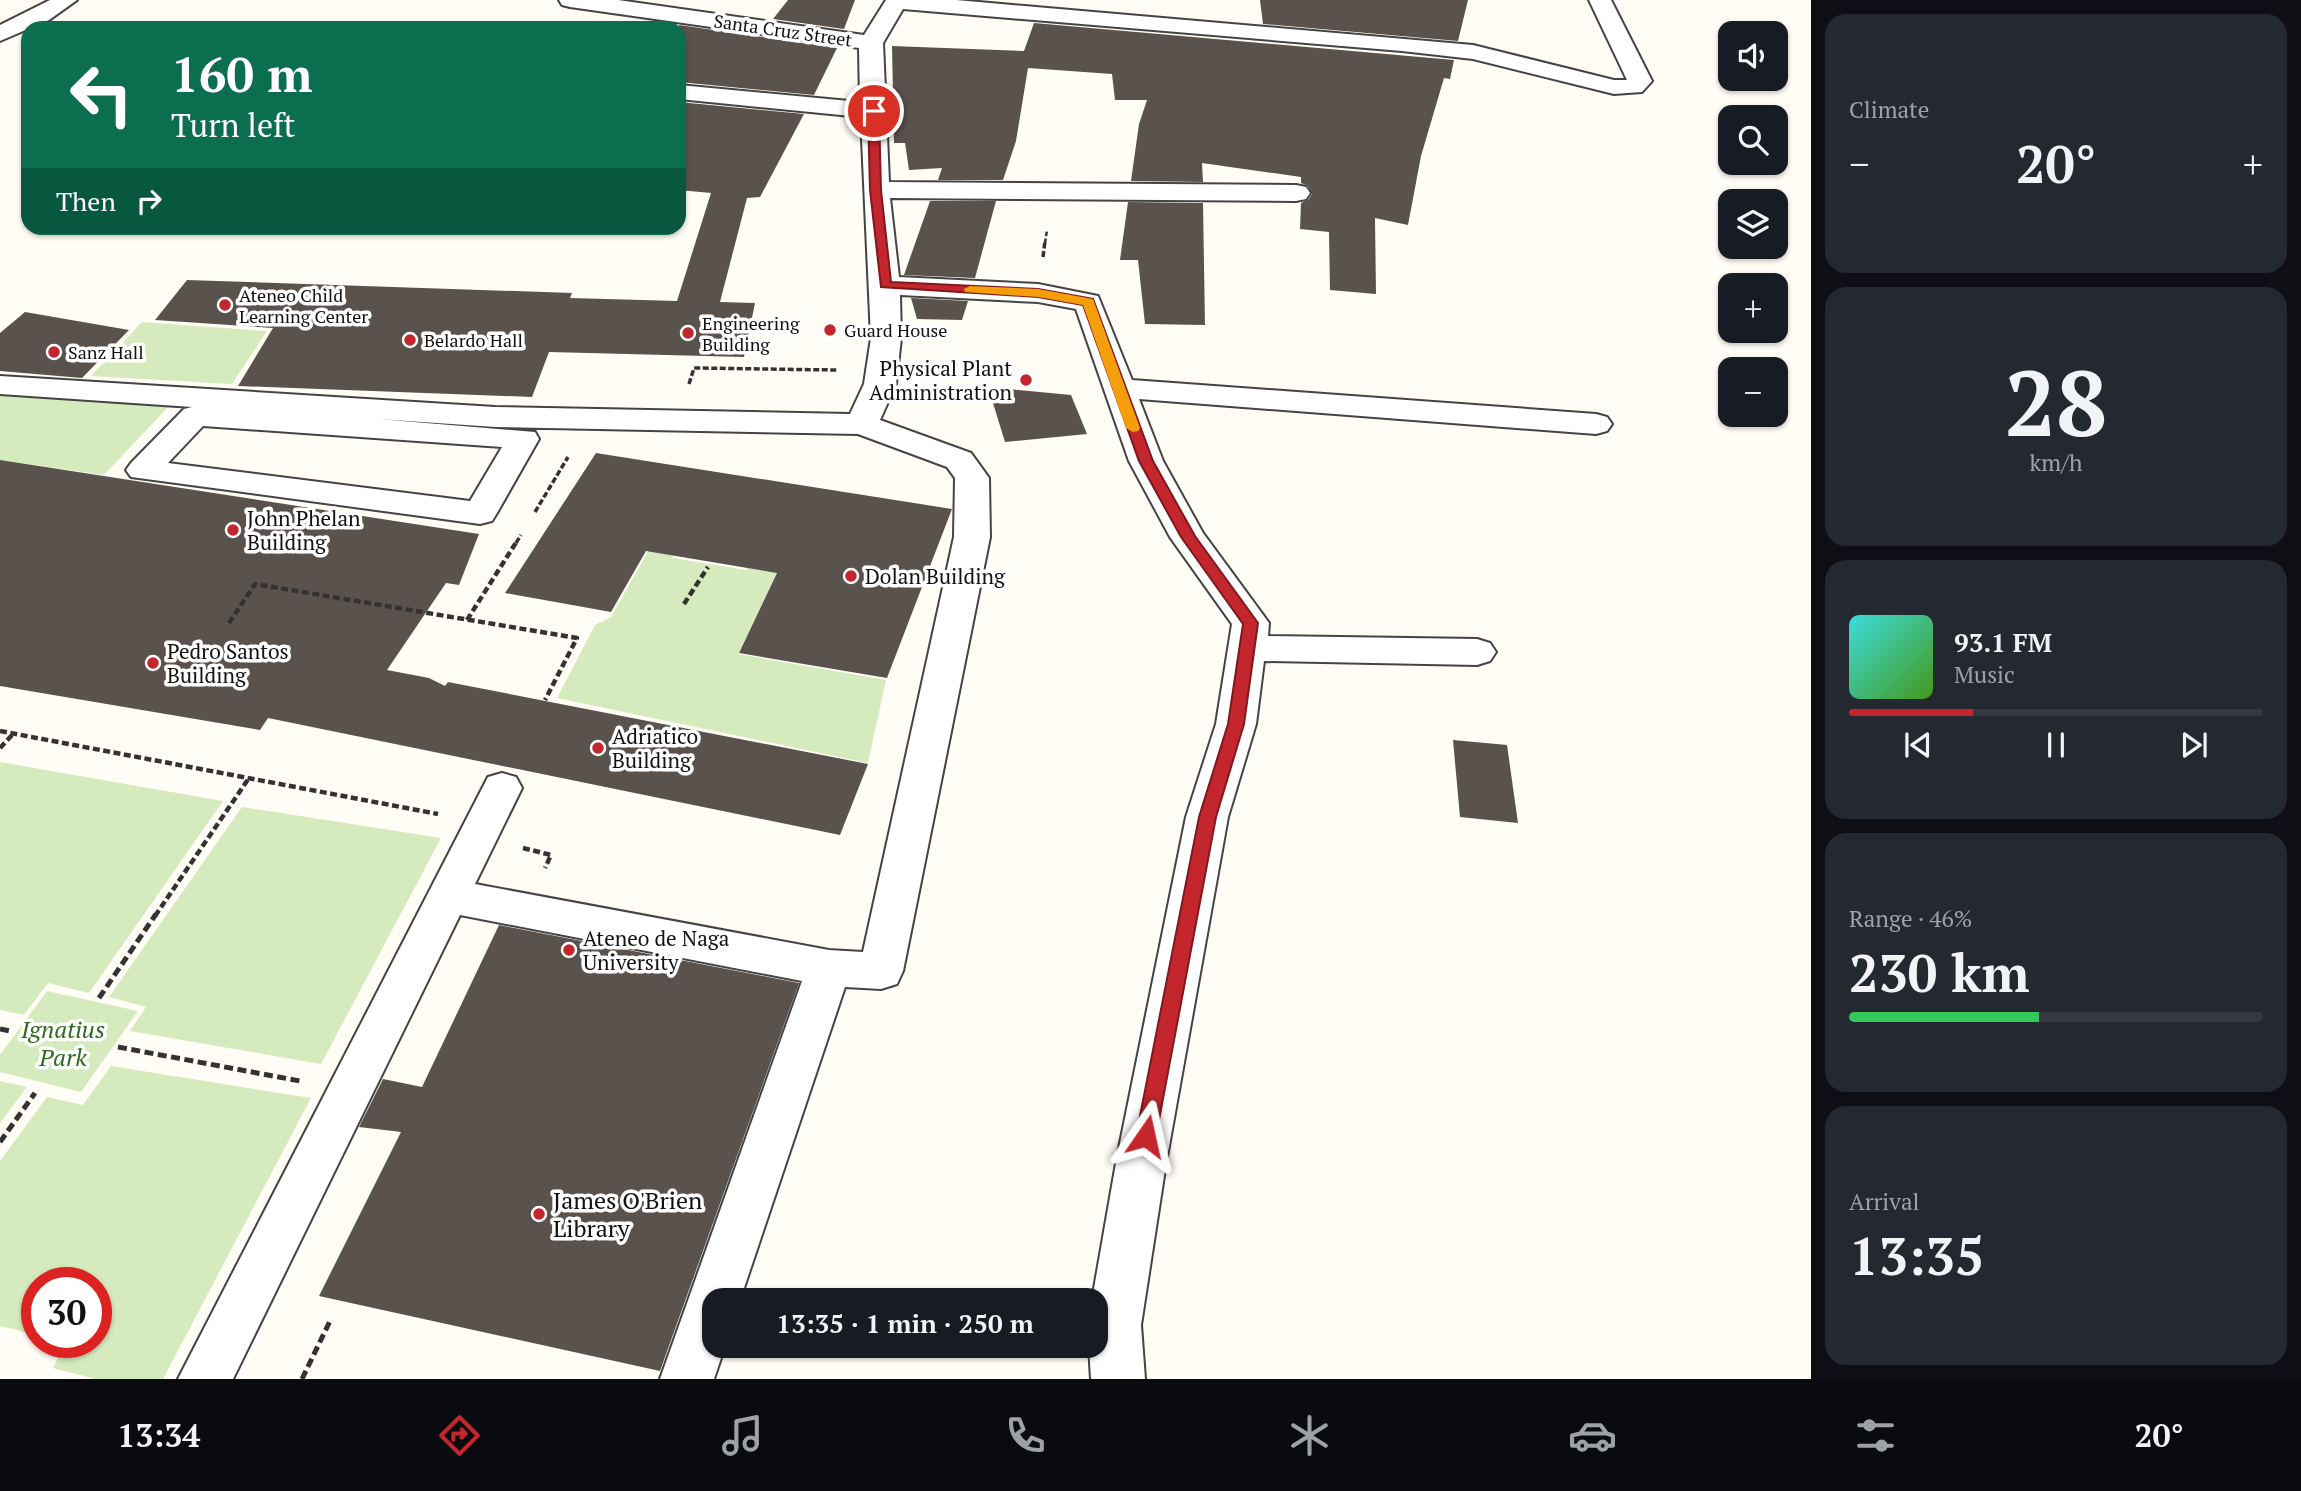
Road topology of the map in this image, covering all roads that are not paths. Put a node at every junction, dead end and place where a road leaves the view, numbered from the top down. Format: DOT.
graph roads {
  1 [pos="66,0"];
  2 [pos="570,0"];
  3 [pos="1600,0"];
  4 [pos="897,1"];
  5 [pos="28,21"];
  6 [pos="676,21"];
  7 [pos="686,23"];
  8 [pos="21,24"];
  9 [pos="0,34"];
  10 [pos="872,43"];
  11 [pos="686,93"];
  12 [pos="874,111"];
  13 [pos="876,190"];
  14 [pos="1296,193"];
  15 [pos="885,285"];
  16 [pos="0,385"];
  17 [pos="1118,388"];
  18 [pos="862,424"];
  19 [pos="1596,424"];
  20 [pos="530,428"];
  21 [pos="1247,648"];
  22 [pos="1477,652"];
  23 [pos="502,788"];
  24 [pos="448,896"];
  25 [pos="829,968"];
  26 [pos="718,1288"];
  27 [pos="702,1336"];
  28 [pos="205,1379"];
  29 [pos="687,1379"];
  30 [pos="1118,1379"];
  1 -- 5 [label="street"];
  2 -- 6 [label="street, Santa Cruz Street"];
  3 -- 4 [label="street"];
  4 -- 10 [label="street"];
  7 -- 10 [label="street, Santa Cruz Street"];
  8 -- 9 [label="street"];
  10 -- 12 [label="street"];
  11 -- 12 [label="street"];
  12 -- 13 [label="street"];
  13 -- 14 [label="street"];
  13 -- 15 [label="street"];
  15 -- 17 [label="street"];
  15 -- 18 [label="street"];
  16 -- 20 [label="street"];
  17 -- 19 [label="street"];
  17 -- 21 [label="street"];
  18 -- 20 [label="street"];
  18 -- 25 [label="street"];
  20 -- 20 [label="street"];
  21 -- 22 [label="street"];
  21 -- 30 [label="street"];
  23 -- 24 [label="street"];
  24 -- 25 [label="street"];
  24 -- 28 [label="street"];
  25 -- 26 [label="street"];
  27 -- 29 [label="street"];
}
